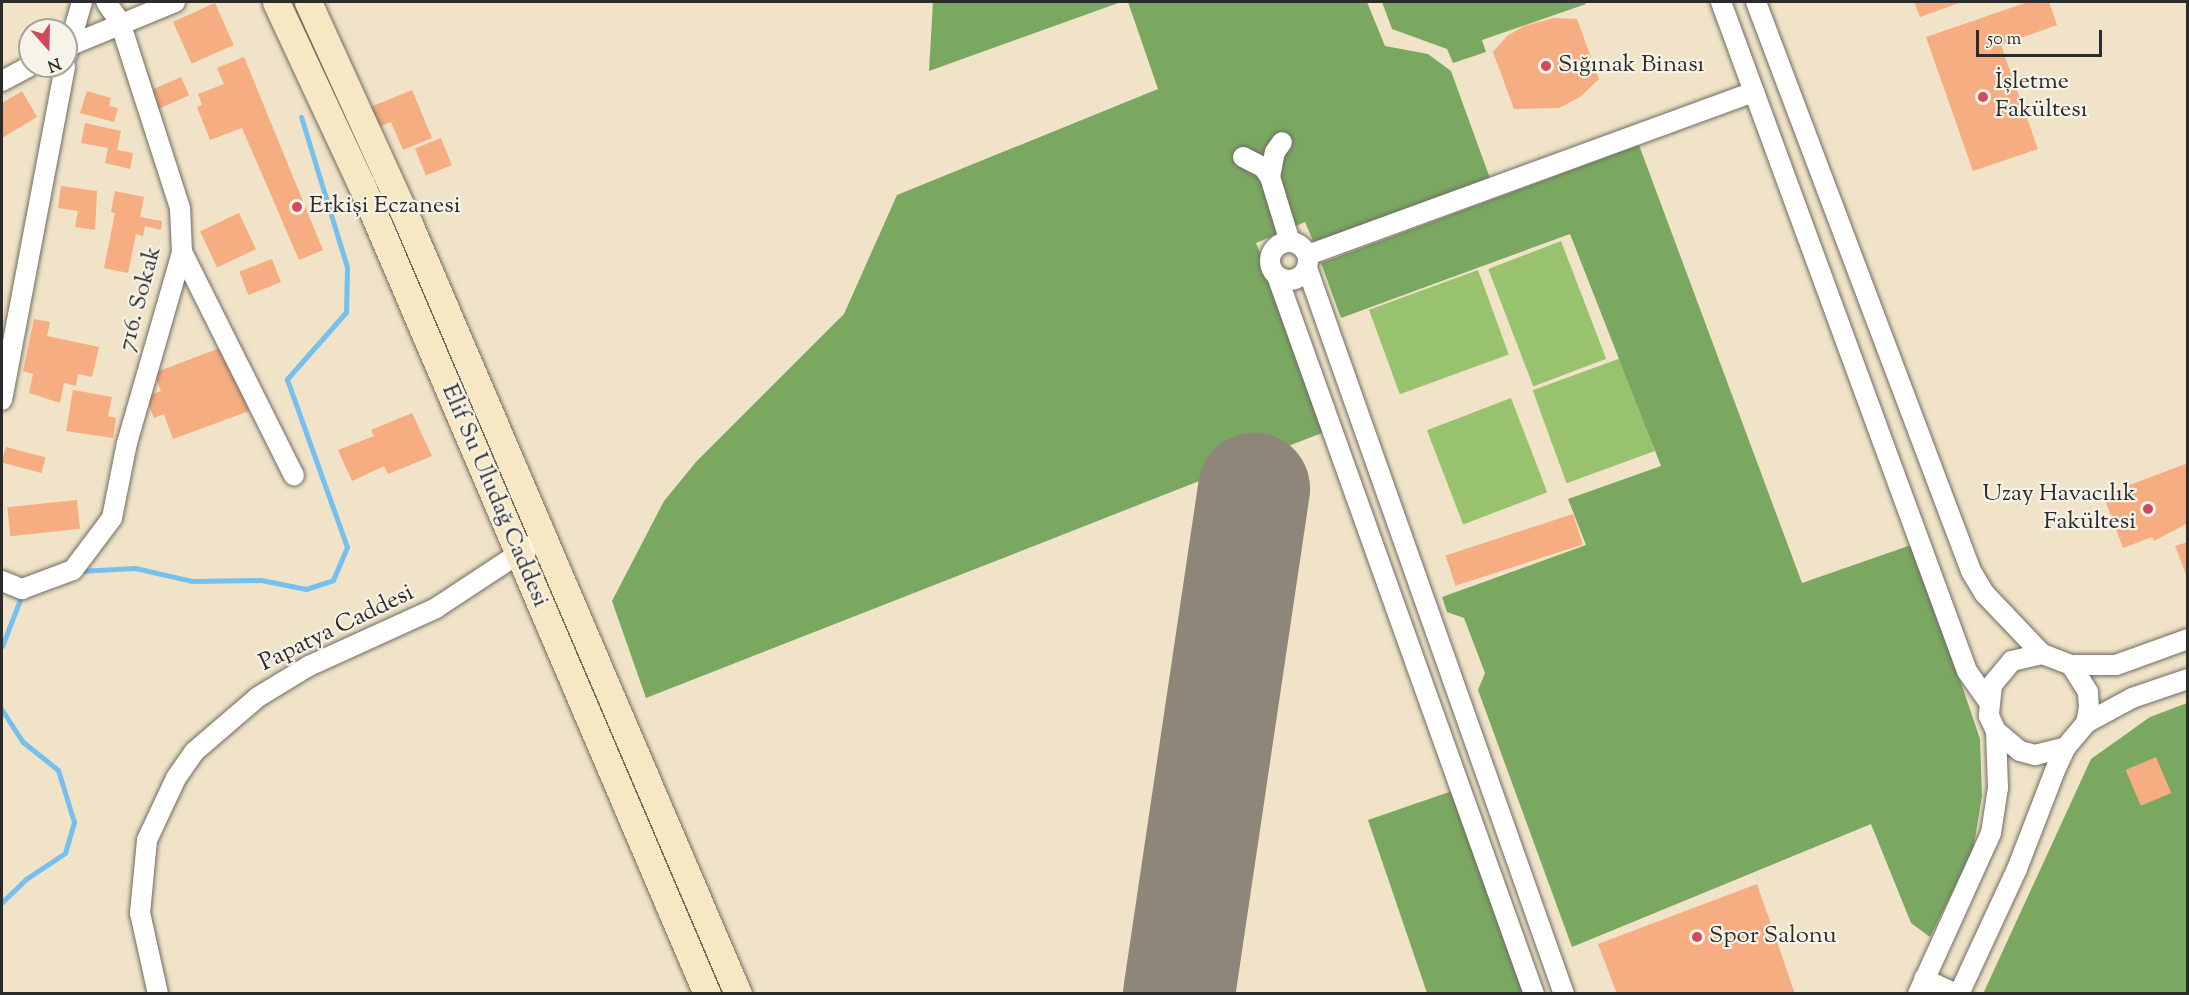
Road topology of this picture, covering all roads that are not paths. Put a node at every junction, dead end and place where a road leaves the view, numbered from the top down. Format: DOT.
graph roads {
  1 [pos="82,2"];
  2 [pos="106,2"];
  3 [pos="175,2"];
  4 [pos="276,2"];
  5 [pos="308,2"];
  6 [pos="1721,2"];
  7 [pos="1756,2"];
  8 [pos="77,18"];
  9 [pos="120,21"];
  10 [pos="78,46"];
  11 [pos="18,72"];
  12 [pos="63,78"];
  13 [pos="2,81"];
  14 [pos="1754,92"];
  15 [pos="1282,142"];
  16 [pos="1244,156"];
  17 [pos="1270,177"];
  18 [pos="1841,229"];
  19 [pos="1809,241"];
  20 [pos="1290,242"];
  21 [pos="182,252"];
  22 [pos="1307,262"];
  23 [pos="1277,276"];
  24 [pos="2,399"];
  25 [pos="1377,465"];
  26 [pos="1348,475"];
  27 [pos="294,476"];
  28 [pos="543,539"];
  29 [pos="518,552"];
  30 [pos="2,581"];
  31 [pos="1430,615"];
  32 [pos="1402,625"];
  33 [pos="2187,639"];
  34 [pos="2042,654"];
  35 [pos="2071,665"];
  36 [pos="2187,679"];
  37 [pos="1988,701"];
  38 [pos="2086,723"];
  39 [pos="1996,731"];
  40 [pos="2066,747"];
  41 [pos="1921,986"];
  42 [pos="158,993"];
  43 [pos="706,993"];
  44 [pos="738,993"];
  45 [pos="1534,993"];
  46 [pos="1564,993"];
  47 [pos="1958,993"];
  1 -- 8 [label="street"];
  2 -- 9 [label="street, 716. Sokak"];
  3 -- 9 [label="street"];
  4 -- 29 [label="main road, Elif Su Uludağ Caddesi"];
  5 -- 28 [label="main road, Elif Su Uludağ Caddesi"];
  6 -- 14 [label="street"];
  7 -- 18 [label="street"];
  9 -- 10 [label="street"];
  9 -- 21 [label="street, 716. Sokak"];
  11 -- 13 [label="street"];
  12 -- 24 [label="street"];
  14 -- 19 [label="street"];
  14 -- 22 [label="street"];
  15 -- 17 [label="street"];
  16 -- 17 [label="street"];
  17 -- 20 [label="street"];
  18 -- 19 [label="street"];
  18 -- 34 [label="street"];
  19 -- 37 [label="street"];
  20 -- 22 [label="street"];
  20 -- 23 [label="street"];
  21 -- 27 [label="street"];
  21 -- 30 [label="street, 716. Sokak"];
  22 -- 23 [label="street"];
  22 -- 25 [label="street"];
  23 -- 26 [label="street"];
  25 -- 26 [label="street"];
  25 -- 31 [label="street"];
  26 -- 32 [label="street"];
  28 -- 29 [label="street, Papatya Caddesi"];
  28 -- 44 [label="main road, Elif Su Uludağ Caddesi"];
  29 -- 42 [label="street, Papatya Caddesi"];
  29 -- 43 [label="main road, Elif Su Uludağ Caddesi"];
  31 -- 32 [label="street"];
  31 -- 46 [label="street"];
  32 -- 45 [label="street"];
  33 -- 35 [label="street"];
  34 -- 35 [label="street"];
  34 -- 37 [label="street"];
  35 -- 38 [label="street"];
  36 -- 38 [label="street"];
  37 -- 39 [label="street"];
  38 -- 40 [label="street"];
  39 -- 40 [label="street"];
  39 -- 41 [label="street"];
  40 -- 47 [label="street"];
  41 -- 47 [label="street"];
}
